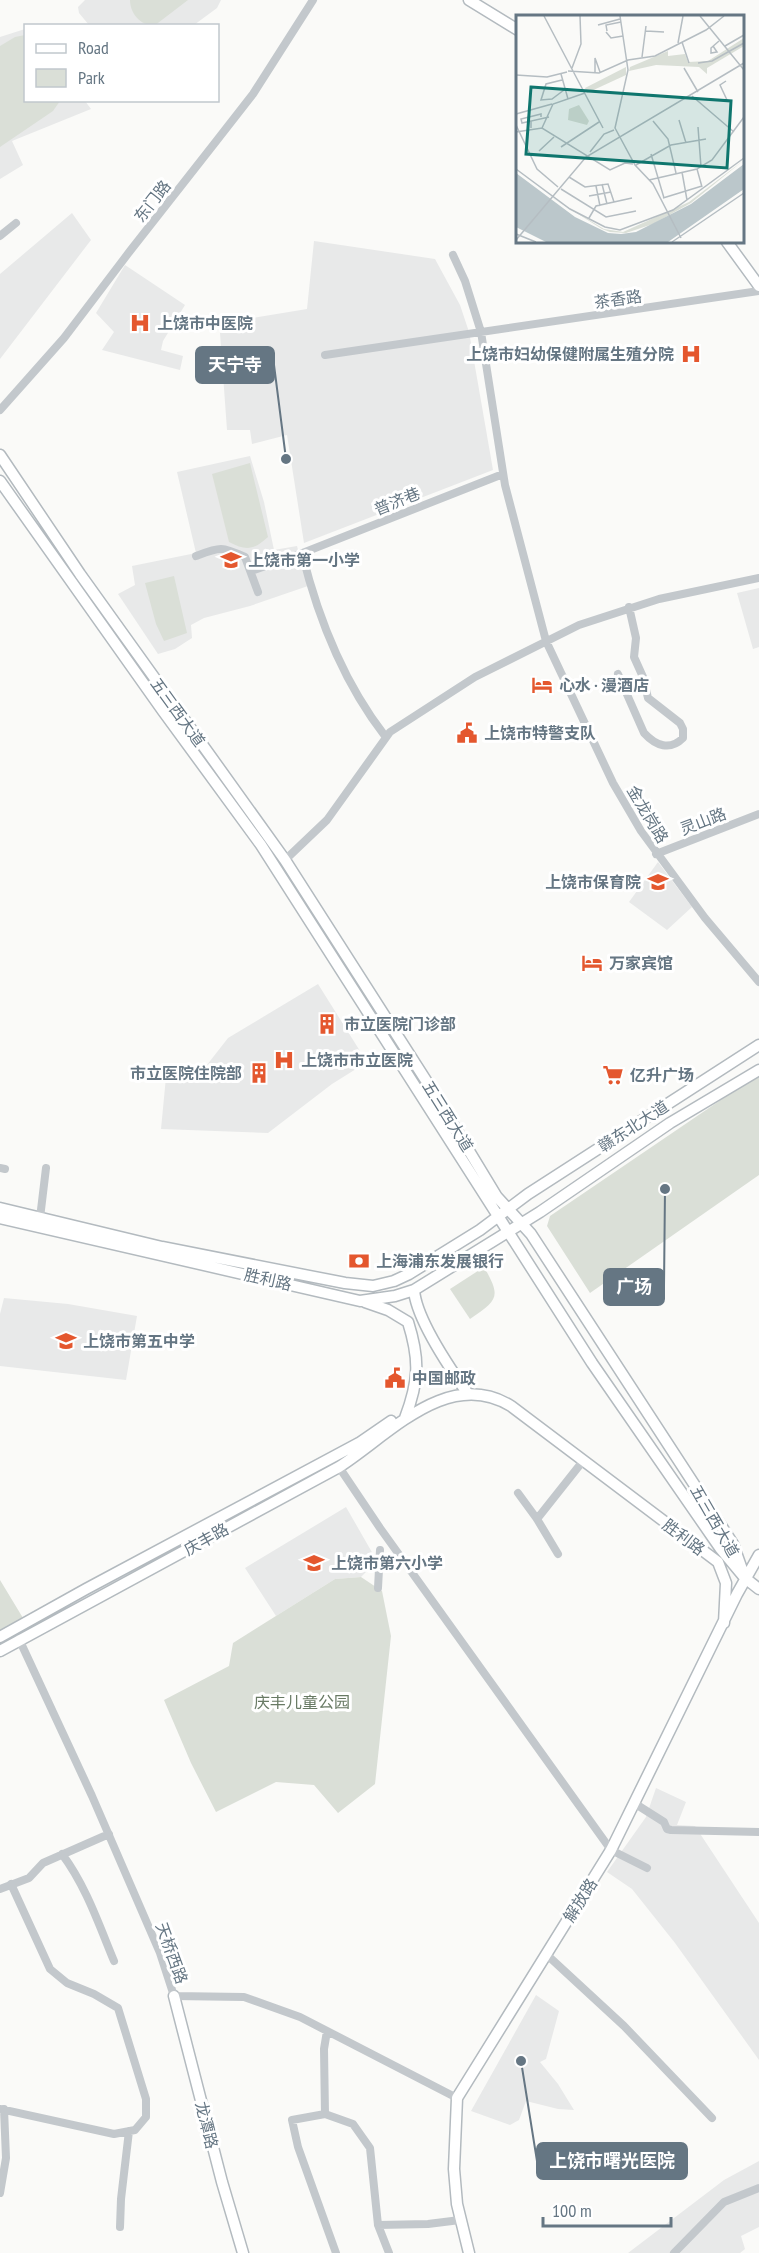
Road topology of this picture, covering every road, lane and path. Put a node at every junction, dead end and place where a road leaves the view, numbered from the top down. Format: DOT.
graph roads {
  1 [pos="313,0"];
  2 [pos="470,0"];
  3 [pos="516,29"];
  4 [pos="16,223"];
  5 [pos="0,236"];
  6 [pos="729,243"];
  7 [pos="453,255"];
  8 [pos="759,286"];
  9 [pos="759,291"];
  10 [pos="481,332"];
  11 [pos="325,355"];
  12 [pos="0,410"];
  13 [pos="0,455"];
  14 [pos="503,474"];
  15 [pos="0,481"];
  16 [pos="302,553"];
  17 [pos="196,556"];
  18 [pos="251,571"];
  19 [pos="759,579"];
  20 [pos="258,592"];
  21 [pos="629,607"];
  22 [pos="546,640"];
  23 [pos="618,674"];
  24 [pos="385,736"];
  25 [pos="759,814"];
  26 [pos="656,854"];
  27 [pos="285,860"];
  28 [pos="759,982"];
  29 [pos="759,1045"];
  30 [pos="759,1070"];
  31 [pos="46,1168"];
  32 [pos="0,1208"];
  33 [pos="509,1209"];
  34 [pos="498,1217"];
  35 [pos="0,1218"];
  36 [pos="40,1218"];
  37 [pos="521,1224"];
  38 [pos="508,1232"];
  39 [pos="414,1290"];
  40 [pos="360,1300"];
  41 [pos="468,1394"];
  42 [pos="406,1415"];
  43 [pos="583,1461"];
  44 [pos="339,1467"];
  45 [pos="518,1492"];
  46 [pos="537,1519"];
  47 [pos="380,1550"];
  48 [pos="558,1554"];
  49 [pos="759,1555"];
  50 [pos="745,1578"];
  51 [pos="378,1588"];
  52 [pos="759,1589"];
  53 [pos="724,1623"];
  54 [pos="0,1637"];
  55 [pos="19,1639"];
  56 [pos="0,1651"];
  57 [pos="634,1803"];
  58 [pos="759,1832"];
  59 [pos="109,1834"];
  60 [pos="611,1850"];
  61 [pos="62,1854"];
  62 [pos="647,1868"];
  63 [pos="11,1884"];
  64 [pos="0,1889"];
  65 [pos="546,1954"];
  66 [pos="114,1961"];
  67 [pos="174,1996"];
  68 [pos="327,2031"];
  69 [pos="457,2098"];
  70 [pos="2,2109"];
  71 [pos="325,2114"];
  72 [pos="712,2118"];
  73 [pos="129,2131"];
  74 [pos="759,2188"];
  75 [pos="0,2193"];
  76 [pos="460,2220"];
  77 [pos="378,2224"];
  78 [pos="120,2227"];
  79 [pos="243,2253"];
  80 [pos="336,2253"];
  81 [pos="389,2253"];
  82 [pos="468,2253"];
  83 [pos="674,2253"];
  1 -- 12 [label="street, 东门路"];
  2 -- 3 [label="main road"];
  4 -- 5 [label="street"];
  6 -- 8 [label="main road"];
  7 -- 10 [label="street, 金龙岗路"];
  9 -- 10 [label="street, 茶香路"];
  10 -- 11 [label="street, 茶香路"];
  10 -- 14 [label="street, 金龙岗路"];
  13 -- 27 [label="main road, 五三西大道"];
  14 -- 16 [label="street, 普济巷"];
  14 -- 22 [label="street, 金龙岗路"];
  15 -- 34 [label="main road, 五三西大道"];
  16 -- 18 [label="street, 普济巷"];
  16 -- 24 [label="street"];
  17 -- 18 [label="street"];
  18 -- 20 [label="street"];
  19 -- 21 [label="street"];
  21 -- 22 [label="street"];
  21 -- 23 [label="street"];
  22 -- 24 [label="street"];
  22 -- 26 [label="street, 金龙岗路"];
  24 -- 27 [label="street"];
  25 -- 26 [label="street, 灵山路"];
  26 -- 28 [label="street, 金龙岗路"];
  27 -- 33 [label="main road, 五三西大道"];
  29 -- 33 [label="main road, 赣东北大道"];
  30 -- 37 [label="main road, 胜利路"];
  31 -- 36 [label="street"];
  32 -- 36 [label="main road, 胜利路"];
  33 -- 34 [label="main road, 胜利路"];
  33 -- 37 [label="main road, 五三西大道"];
  34 -- 36 [label="main road, 胜利路"];
  34 -- 38 [label="main road, 五三西大道"];
  35 -- 40 [label="main road, 胜利路"];
  37 -- 38 [label="main road, 胜利路"];
  37 -- 50 [label="main road, 五三西大道"];
  38 -- 39 [label="main road, 胜利路"];
  38 -- 50 [label="main road, 五三西大道"];
  39 -- 40 [label="main road, 胜利路"];
  39 -- 41 [label="main road"];
  40 -- 42 [label="main road"];
  41 -- 42 [label="main road, 胜利路"];
  41 -- 43 [label="main road, 胜利路"];
  42 -- 44 [label="main road, 庆丰路"];
  42 -- 54 [label="main road"];
  43 -- 46 [label="street"];
  43 -- 53 [label="main road, 胜利路"];
  44 -- 55 [label="main road, 庆丰路"];
  44 -- 60 [label="street"];
  45 -- 46 [label="street"];
  46 -- 48 [label="street"];
  47 -- 51 [label="street"];
  49 -- 50 [label="main road, 解放路"];
  50 -- 52 [label="main road"];
  50 -- 53 [label="main road, 解放路"];
  53 -- 57 [label="main road, 解放路"];
  55 -- 56 [label="main road, 庆丰路"];
  55 -- 59 [label="street, 天桥西路"];
  57 -- 58 [label="street"];
  57 -- 60 [label="main road, 解放路"];
  59 -- 61 [label="street"];
  59 -- 67 [label="street, 天桥西路"];
  60 -- 62 [label="street"];
  60 -- 65 [label="main road, 解放路"];
  61 -- 63 [label="street"];
  61 -- 66 [label="street"];
  63 -- 64 [label="street"];
  63 -- 73 [label="street"];
  65 -- 69 [label="main road, 解放路"];
  65 -- 72 [label="street"];
  67 -- 68 [label="street, 天桥西路"];
  67 -- 79 [label="main road, 龙潭路"];
  68 -- 69 [label="street, 天桥西路"];
  68 -- 71 [label="street"];
  69 -- 76 [label="main road, 解放路"];
  70 -- 73 [label="street"];
  70 -- 75 [label="street"];
  71 -- 77 [label="street"];
  71 -- 80 [label="street"];
  73 -- 78 [label="street"];
  74 -- 83 [label="street"];
  76 -- 77 [label="street"];
  76 -- 82 [label="main road, 解放路"];
  77 -- 81 [label="street"];
}
